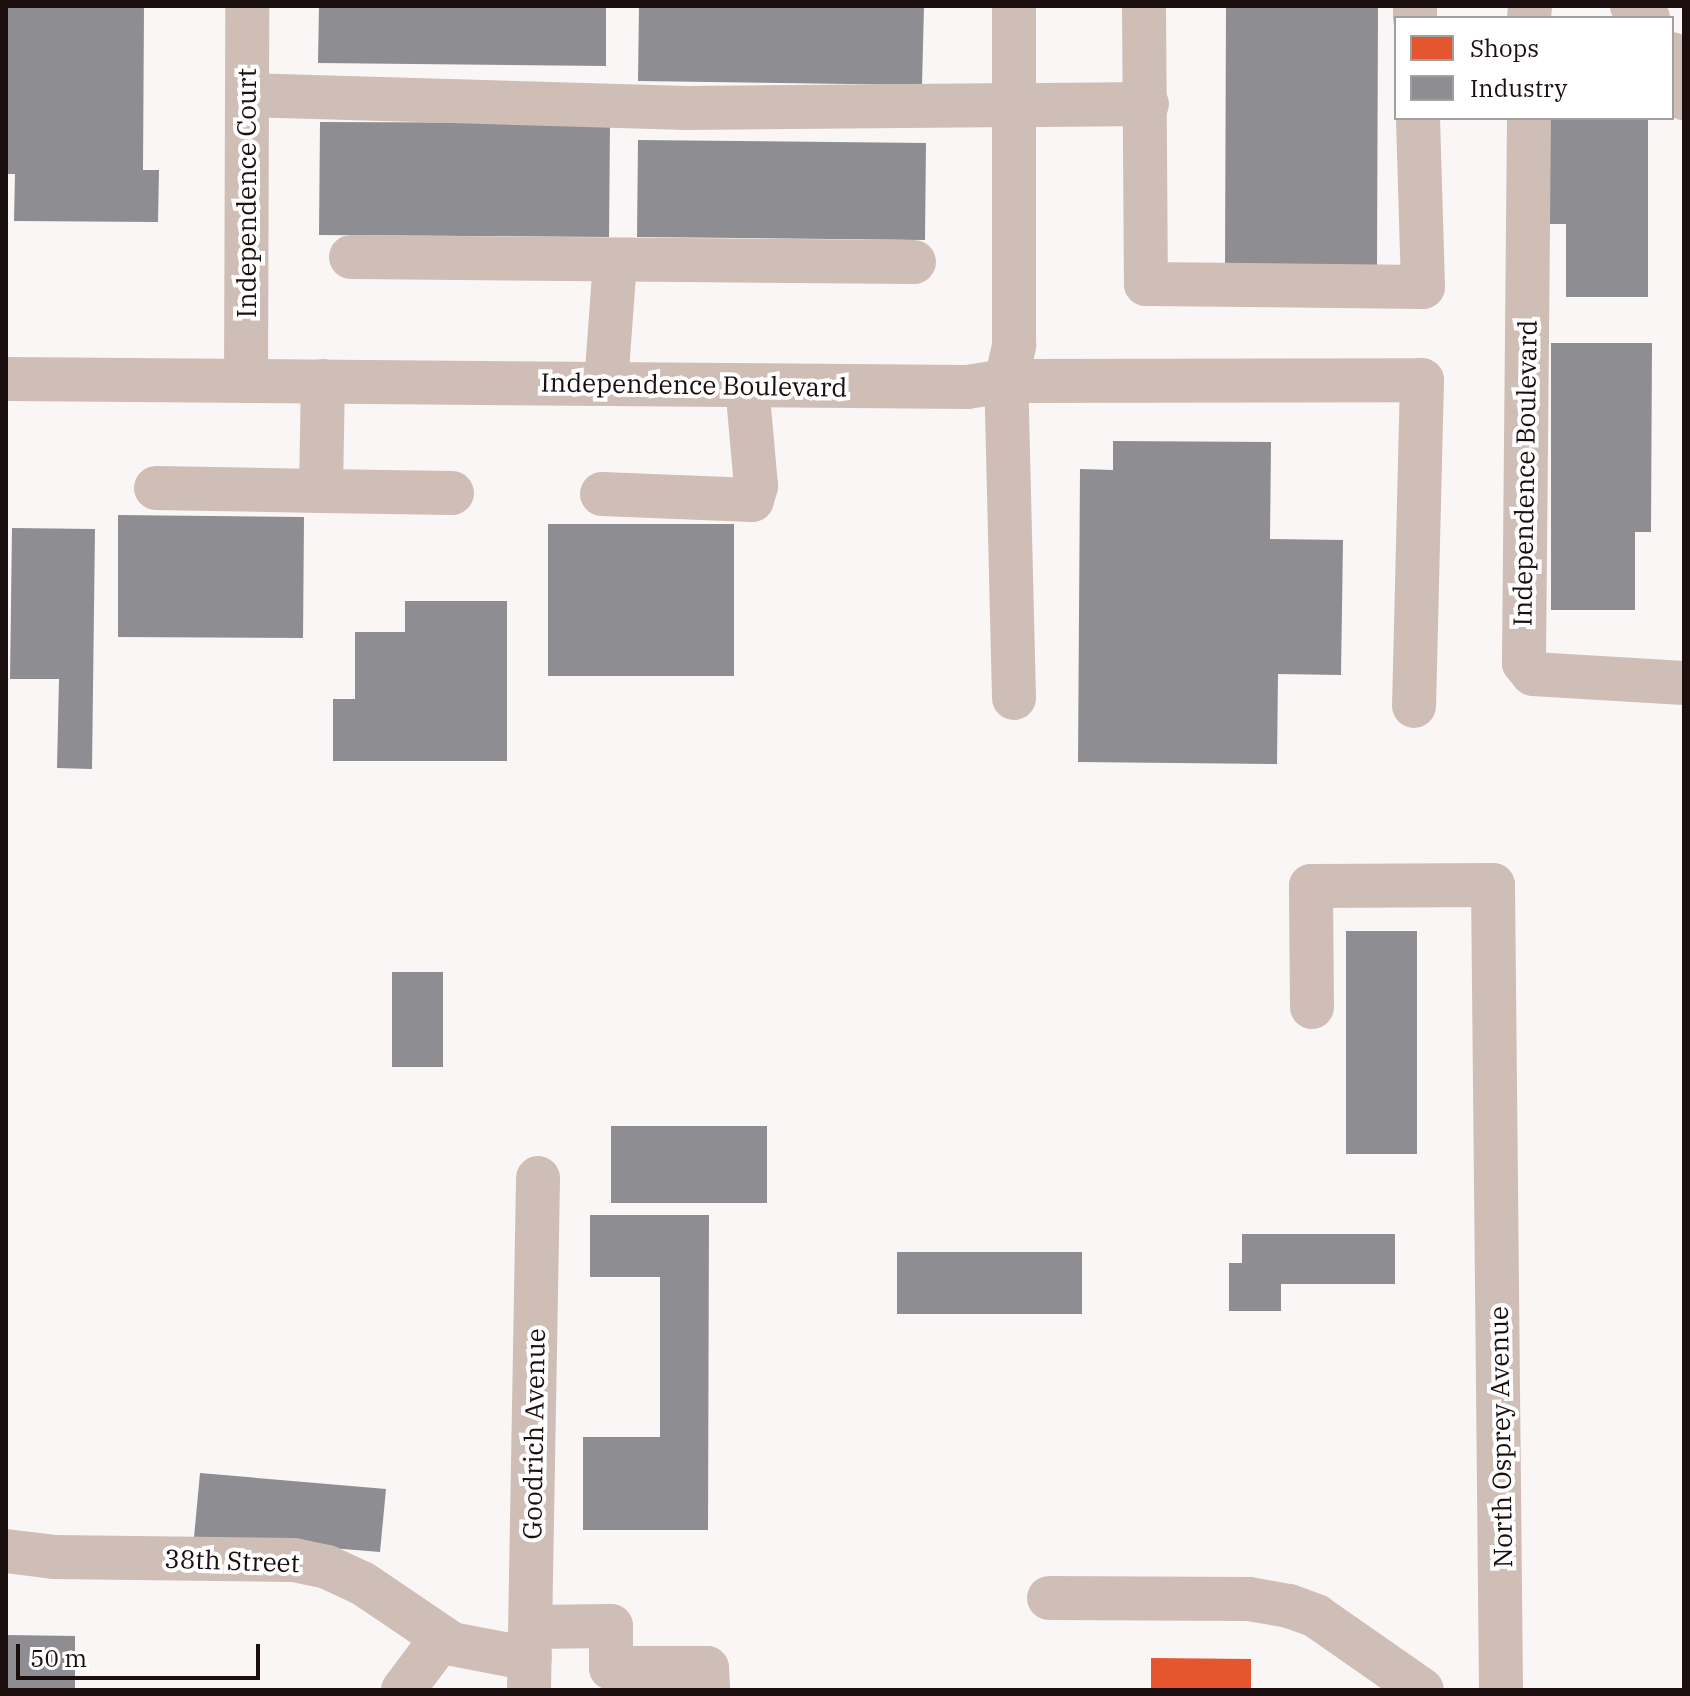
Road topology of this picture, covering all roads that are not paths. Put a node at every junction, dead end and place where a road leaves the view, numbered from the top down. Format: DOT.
graph roads {
  1 [pos="247,6"];
  2 [pos="1014,6"];
  3 [pos="1144,6"];
  4 [pos="1674,61"];
  5 [pos="247,95"];
  6 [pos="1684,98"];
  7 [pos="1014,104"];
  8 [pos="1147,104"];
  9 [pos="1418,120"];
  10 [pos="1529,120"];
  11 [pos="351,257"];
  12 [pos="615,261"];
  13 [pos="914,262"];
  14 [pos="6,379"];
  15 [pos="246,381"];
  16 [pos="323,381"];
  17 [pos="1006,381"];
  18 [pos="606,384"];
  19 [pos="747,385"];
  20 [pos="156,488"];
  21 [pos="321,491"];
  22 [pos="452,493"];
  23 [pos="602,494"];
  24 [pos="1684,683"];
  25 [pos="1014,698"];
  26 [pos="1414,706"];
  27 [pos="1312,1007"];
  28 [pos="538,1178"];
  29 [pos="6,1551"];
  30 [pos="1049,1598"];
  31 [pos="442,1638"];
  32 [pos="530,1659"];
  33 [pos="403,1690"];
  34 [pos="708,1690"];
  35 [pos="1422,1690"];
  36 [pos="1501,1690"];
  1 -- 5 [label="street, Independence Court"];
  2 -- 7 [label="street"];
  3 -- 8 [label="street"];
  4 -- 6 [label="street"];
  5 -- 7 [label="street"];
  5 -- 15 [label="street, Independence Court"];
  7 -- 8 [label="street"];
  7 -- 17 [label="street"];
  8 -- 9 [label="street"];
  10 -- 24 [label="street, Independence Boulevard"];
  11 -- 12 [label="street"];
  12 -- 13 [label="street"];
  12 -- 18 [label="street"];
  14 -- 15 [label="street, Independence Boulevard"];
  15 -- 16 [label="street, Independence Boulevard"];
  16 -- 18 [label="street, Independence Boulevard"];
  16 -- 21 [label="street"];
  17 -- 19 [label="street, Independence Boulevard"];
  17 -- 25 [label="street"];
  17 -- 26 [label="street, Independence Boulevard"];
  18 -- 19 [label="street, Independence Boulevard"];
  19 -- 23 [label="street"];
  20 -- 21 [label="street"];
  21 -- 22 [label="street"];
  27 -- 36 [label="street, North Osprey Avenue"];
  28 -- 32 [label="street, Goodrich Avenue"];
  29 -- 31 [label="street, 38th Street"];
  30 -- 35 [label="street"];
  31 -- 32 [label="street, 38th Street"];
  31 -- 33 [label="street"];
  32 -- 34 [label="street, 38th Street"];
}
